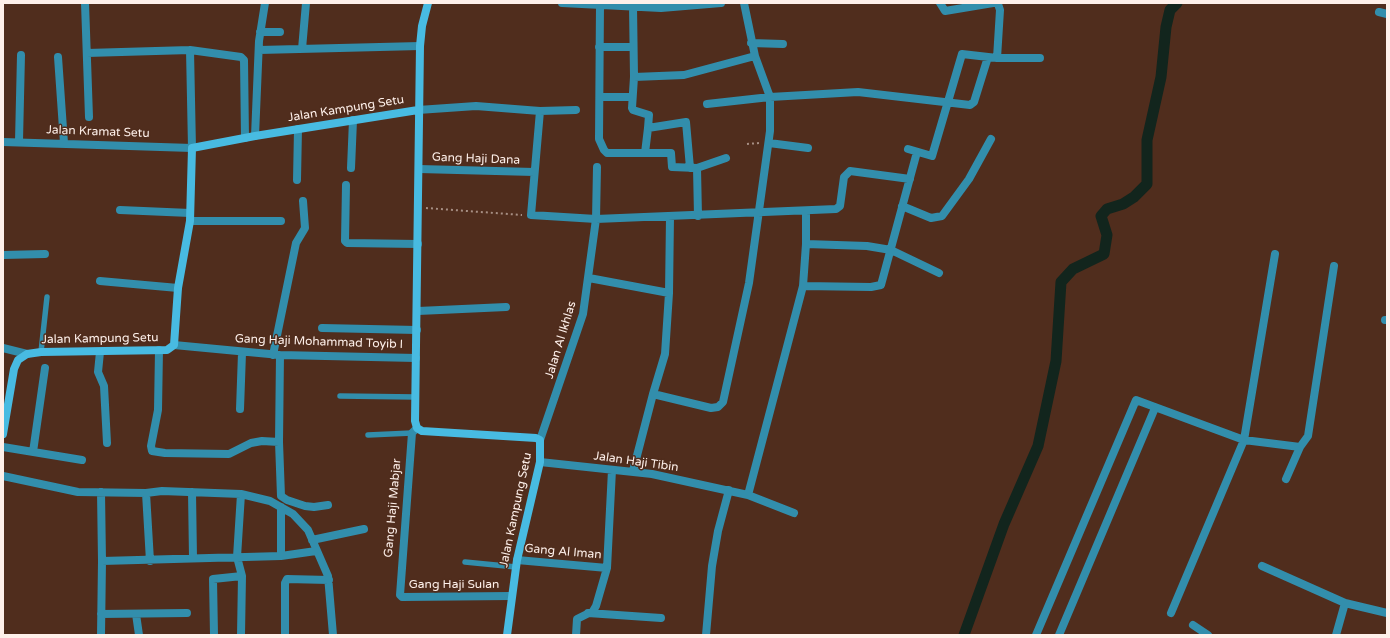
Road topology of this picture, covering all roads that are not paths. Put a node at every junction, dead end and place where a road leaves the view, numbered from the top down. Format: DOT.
graph roads {
  1 [pos="85,3"];
  2 [pos="265,3"];
  3 [pos="306,3"];
  4 [pos="428,3"];
  5 [pos="562,3"];
  6 [pos="720,3"];
  7 [pos="744,3"];
  8 [pos="940,3"];
  9 [pos="994,3"];
  10 [pos="600,5"];
  11 [pos="649,5"];
  12 [pos="633,6"];
  13 [pos="260,32"];
  14 [pos="280,32"];
  15 [pos="752,43"];
  16 [pos="783,44"];
  17 [pos="420,46"];
  18 [pos="599,47"];
  19 [pos="633,47"];
  20 [pos="302,49"];
  21 [pos="190,50"];
  22 [pos="259,50"];
  23 [pos="87,53"];
  24 [pos="21,55"];
  25 [pos="755,56"];
  26 [pos="58,57"];
  27 [pos="988,57"];
  28 [pos="997,58"];
  29 [pos="1040,58"];
  30 [pos="634,77"];
  31 [pos="600,97"];
  32 [pos="632,97"];
  33 [pos="770,97"];
  34 [pos="947,102"];
  35 [pos="707,104"];
  36 [pos="418,110"];
  37 [pos="576,110"];
  38 [pos="540,111"];
  39 [pos="89,117"];
  40 [pos="353,120"];
  41 [pos="648,128"];
  42 [pos="298,129"];
  43 [pos="255,136"];
  44 [pos="245,138"];
  45 [pos="991,139"];
  46 [pos="19,141"];
  47 [pos="3,142"];
  48 [pos="64,143"];
  49 [pos="769,143"];
  50 [pos="192,148"];
  51 [pos="808,148"];
  52 [pos="908,149"];
  53 [pos="645,152"];
  54 [pos="916,152"];
  55 [pos="726,158"];
  56 [pos="597,167"];
  57 [pos="351,168"];
  58 [pos="694,168"];
  59 [pos="418,169"];
  60 [pos="534,172"];
  61 [pos="910,179"];
  62 [pos="297,180"];
  63 [pos="346,184"];
  64 [pos="303,201"];
  65 [pos="902,206"];
  66 [pos="120,210"];
  67 [pos="806,211"];
  68 [pos="758,214"];
  69 [pos="698,216"];
  70 [pos="190,217"];
  71 [pos="670,217"];
  72 [pos="596,219"];
  73 [pos="281,220"];
  74 [pos="418,244"];
  75 [pos="806,244"];
  76 [pos="891,250"];
  77 [pos="3,254"];
  78 [pos="45,254"];
  79 [pos="1275,254"];
  80 [pos="1334,266"];
  81 [pos="939,273"];
  82 [pos="589,278"];
  83 [pos="100,281"];
  84 [pos="803,286"];
  85 [pos="178,288"];
  86 [pos="669,293"];
  87 [pos="47,297"];
  88 [pos="506,307"];
  89 [pos="418,311"];
  90 [pos="322,328"];
  91 [pos="417,330"];
  92 [pos="174,345"];
  93 [pos="3,348"];
  94 [pos="159,350"];
  95 [pos="41,352"];
  96 [pos="100,352"];
  97 [pos="242,353"];
  98 [pos="27,354"];
  99 [pos="276,355"];
  100 [pos="416,358"];
  101 [pos="45,368"];
  102 [pos="653,394"];
  103 [pos="340,396"];
  104 [pos="416,396"];
  105 [pos="240,408"];
  106 [pos="1155,408"];
  107 [pos="414,430"];
  108 [pos="3,434"];
  109 [pos="368,435"];
  110 [pos="540,440"];
  111 [pos="1244,440"];
  112 [pos="279,442"];
  113 [pos="107,443"];
  114 [pos="3,447"];
  115 [pos="1300,447"];
  116 [pos="33,452"];
  117 [pos="82,460"];
  118 [pos="540,462"];
  119 [pos="612,470"];
  120 [pos="633,471"];
  121 [pos="3,476"];
  122 [pos="1286,479"];
  123 [pos="729,490"];
  124 [pos="101,492"];
  125 [pos="192,492"];
  126 [pos="146,493"];
  127 [pos="241,494"];
  128 [pos="748,495"];
  129 [pos="328,505"];
  130 [pos="281,506"];
  131 [pos="794,513"];
  132 [pos="364,530"];
  133 [pos="312,540"];
  134 [pos="316,551"];
  135 [pos="237,556"];
  136 [pos="281,556"];
  137 [pos="193,558"];
  138 [pos="150,561"];
  139 [pos="102,562"];
  140 [pos="465,562"];
  141 [pos="516,563"];
  142 [pos="1262,566"];
  143 [pos="607,568"];
  144 [pos="242,576"];
  145 [pos="329,580"];
  146 [pos="399,593"];
  147 [pos="511,596"];
  148 [pos="1345,603"];
  149 [pos="187,613"];
  150 [pos="587,613"];
  151 [pos="1171,613"];
  152 [pos="1387,613"];
  153 [pos="101,614"];
  154 [pos="136,614"];
  155 [pos="661,618"];
  156 [pos="1193,625"];
  157 [pos="101,635"];
  158 [pos="139,635"];
  159 [pos="214,635"];
  160 [pos="241,635"];
  161 [pos="285,635"];
  162 [pos="333,635"];
  163 [pos="507,635"];
  164 [pos="576,635"];
  165 [pos="706,635"];
  166 [pos="1036,635"];
  167 [pos="1059,635"];
  168 [pos="1208,635"];
  169 [pos="1336,635"];
  1 -- 23 [label="street"];
  2 -- 13 [label="street"];
  3 -- 20 [label="street"];
  4 -- 17 [label="street"];
  5 -- 10 [label="street"];
  6 -- 11 [label="street"];
  7 -- 15 [label="street"];
  8 -- 9 [label="street"];
  9 -- 28 [label="street"];
  10 -- 12 [label="street"];
  10 -- 18 [label="street"];
  11 -- 12 [label="street"];
  12 -- 19 [label="street"];
  13 -- 14 [label="street"];
  13 -- 22 [label="street"];
  15 -- 16 [label="street"];
  15 -- 25 [label="street"];
  17 -- 20 [label="street"];
  17 -- 36 [label="street"];
  18 -- 19 [label="street"];
  18 -- 31 [label="street"];
  19 -- 30 [label="street"];
  20 -- 22 [label="street"];
  21 -- 23 [label="street"];
  21 -- 44 [label="street"];
  21 -- 50 [label="street"];
  22 -- 43 [label="street"];
  23 -- 39 [label="street"];
  24 -- 46 [label="street"];
  25 -- 30 [label="street"];
  25 -- 33 [label="street"];
  26 -- 48 [label="street"];
  27 -- 28 [label="street"];
  27 -- 34 [label="street"];
  27 -- 34 [label="street"];
  28 -- 29 [label="street"];
  30 -- 32 [label="street"];
  31 -- 32 [label="street"];
  31 -- 53 [label="street"];
  32 -- 41 [label="street"];
  33 -- 34 [label="street"];
  33 -- 35 [label="street"];
  33 -- 49 [label="street"];
  34 -- 54 [label="street"];
  36 -- 38 [label="street"];
  36 -- 40 [label="street, Jalan Kampung Setu"];
  36 -- 59 [label="street, Jalan Kampung Setu"];
  37 -- 38 [label="street"];
  38 -- 60 [label="street"];
  40 -- 42 [label="street, Jalan Kampung Setu"];
  40 -- 57 [label="street"];
  41 -- 53 [label="street"];
  41 -- 58 [label="street"];
  42 -- 43 [label="street, Jalan Kampung Setu"];
  42 -- 62 [label="street"];
  43 -- 44 [label="street, Jalan Kampung Setu"];
  44 -- 50 [label="street, Jalan Kampung Setu"];
  45 -- 65 [label="street"];
  46 -- 47 [label="street, Jalan Kramat Setu"];
  46 -- 48 [label="street, Jalan Kramat Setu"];
  48 -- 50 [label="street, Jalan Kramat Setu"];
  49 -- 51 [label="street"];
  49 -- 68 [label="street"];
  50 -- 70 [label="street, Jalan Kampung Setu"];
  52 -- 54 [label="street"];
  53 -- 58 [label="street"];
  54 -- 61 [label="street"];
  55 -- 58 [label="street"];
  56 -- 72 [label="street, Jalan Al Ikhlas"];
  58 -- 69 [label="street"];
  59 -- 60 [label="street, Gang Haji Dana"];
  59 -- 74 [label="street, Jalan Kampung Setu"];
  60 -- 72 [label="street"];
  61 -- 65 [label="street"];
  61 -- 67 [label="street"];
  63 -- 74 [label="street"];
  64 -- 99 [label="street"];
  65 -- 76 [label="street"];
  66 -- 70 [label="street"];
  67 -- 68 [label="street"];
  67 -- 75 [label="street"];
  68 -- 69 [label="street"];
  68 -- 102 [label="street"];
  69 -- 71 [label="street"];
  70 -- 73 [label="street"];
  70 -- 85 [label="street, Jalan Kampung Setu"];
  71 -- 72 [label="street"];
  71 -- 86 [label="street"];
  72 -- 82 [label="street, Jalan Al Ikhlas"];
  74 -- 89 [label="street, Jalan Kampung Setu"];
  75 -- 76 [label="street"];
  75 -- 84 [label="street"];
  76 -- 81 [label="street"];
  76 -- 84 [label="street"];
  77 -- 78 [label="street"];
  79 -- 111 [label="street"];
  80 -- 115 [label="street"];
  82 -- 86 [label="street"];
  82 -- 110 [label="street, Jalan Al Ikhlas"];
  83 -- 85 [label="street"];
  84 -- 128 [label="street"];
  85 -- 92 [label="street, Jalan Kampung Setu"];
  86 -- 102 [label="street"];
  87 -- 95 [label="lane"];
  88 -- 89 [label="street"];
  89 -- 91 [label="street, Jalan Kampung Setu"];
  90 -- 91 [label="street"];
  91 -- 100 [label="street, Jalan Kampung Setu"];
  92 -- 94 [label="street, Jalan Kampung Setu"];
  92 -- 97 [label="street, Gang Haji Mohammad Toyib I"];
  93 -- 98 [label="street"];
  94 -- 96 [label="street, Jalan Kampung Setu"];
  94 -- 112 [label="street"];
  95 -- 96 [label="street, Jalan Kampung Setu"];
  95 -- 98 [label="street, Jalan Kampung Setu"];
  96 -- 113 [label="street"];
  97 -- 99 [label="street, Gang Haji Mohammad Toyib I"];
  97 -- 105 [label="street"];
  98 -- 108 [label="street, Jalan Kampung Setu"];
  99 -- 100 [label="street, Gang Haji Mohammad Toyib I"];
  99 -- 112 [label="street"];
  100 -- 104 [label="street, Jalan Kampung Setu"];
  101 -- 116 [label="street"];
  102 -- 120 [label="street"];
  103 -- 104 [label="lane"];
  104 -- 107 [label="street, Jalan Kampung Setu"];
  106 -- 111 [label="street"];
  106 -- 166 [label="street"];
  106 -- 167 [label="street"];
  107 -- 109 [label="lane"];
  107 -- 110 [label="street, Jalan Kampung Setu"];
  107 -- 146 [label="street, Gang Haji Mabjar"];
  110 -- 118 [label="street, Jalan Kampung Setu"];
  111 -- 115 [label="street"];
  111 -- 151 [label="street"];
  112 -- 129 [label="street"];
  114 -- 116 [label="street"];
  115 -- 122 [label="street"];
  116 -- 117 [label="street"];
  118 -- 119 [label="street, Jalan Haji Tibin"];
  118 -- 141 [label="street, Jalan Kampung Setu"];
  119 -- 120 [label="street, Jalan Haji Tibin"];
  119 -- 143 [label="street"];
  120 -- 123 [label="street, Jalan Haji Tibin"];
  121 -- 124 [label="street"];
  123 -- 128 [label="street, Jalan Haji Tibin"];
  123 -- 165 [label="street"];
  124 -- 126 [label="street"];
  124 -- 139 [label="street"];
  125 -- 126 [label="street"];
  125 -- 127 [label="street"];
  125 -- 137 [label="street"];
  126 -- 138 [label="street"];
  127 -- 130 [label="street"];
  127 -- 135 [label="street"];
  128 -- 131 [label="street, Jalan Haji Tibin"];
  130 -- 133 [label="street"];
  130 -- 136 [label="street"];
  132 -- 133 [label="street"];
  133 -- 134 [label="street"];
  134 -- 136 [label="street"];
  134 -- 145 [label="street"];
  135 -- 136 [label="street"];
  135 -- 137 [label="street"];
  135 -- 144 [label="street"];
  137 -- 138 [label="street"];
  138 -- 139 [label="street"];
  139 -- 153 [label="street"];
  140 -- 141 [label="lane"];
  141 -- 143 [label="street, Gang Al Iman"];
  141 -- 147 [label="street, Jalan Kampung Setu"];
  142 -- 148 [label="street"];
  143 -- 150 [label="street"];
  144 -- 159 [label="street"];
  144 -- 160 [label="street"];
  145 -- 161 [label="street"];
  145 -- 162 [label="street"];
  146 -- 147 [label="street, Gang Haji Sulan"];
  147 -- 163 [label="street, Jalan Kampung Setu"];
  148 -- 152 [label="street"];
  148 -- 169 [label="street"];
  149 -- 154 [label="street"];
  150 -- 155 [label="street"];
  150 -- 164 [label="street"];
  153 -- 154 [label="street"];
  153 -- 157 [label="street"];
  154 -- 158 [label="street"];
  156 -- 168 [label="street"];
}
